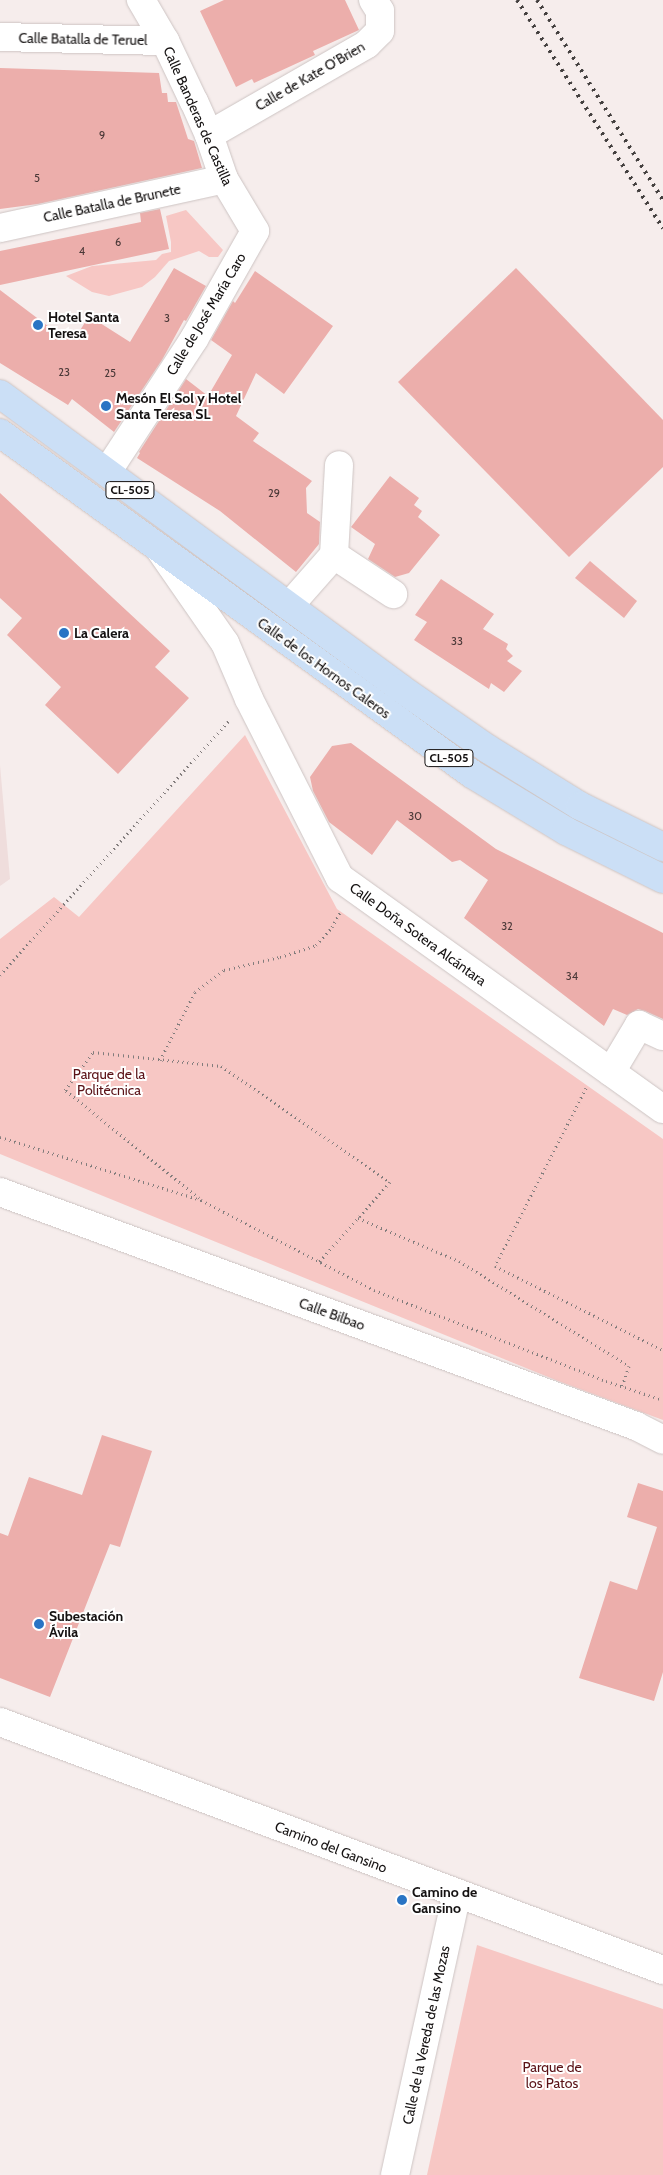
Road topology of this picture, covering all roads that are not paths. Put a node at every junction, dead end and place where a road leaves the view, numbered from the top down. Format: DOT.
graph roads {
  1 [pos="141,0"];
  2 [pos="373,0"];
  3 [pos="0,37"];
  4 [pos="165,41"];
  5 [pos="209,135"];
  6 [pos="224,179"];
  7 [pos="0,228"];
  8 [pos="255,231"];
  9 [pos="0,394"];
  10 [pos="0,433"];
  11 [pos="339,465"];
  12 [pos="107,472"];
  13 [pos="158,547"];
  14 [pos="334,555"];
  15 [pos="259,584"];
  16 [pos="393,594"];
  17 [pos="289,606"];
  18 [pos="249,613"];
  19 [pos="225,643"];
  20 [pos="663,847"];
  21 [pos="663,880"];
  22 [pos="663,1036"];
  23 [pos="601,1076"];
  24 [pos="663,1109"];
  25 [pos="0,1192"];
  26 [pos="663,1440"];
  27 [pos="0,1722"];
  28 [pos="457,1894"];
  29 [pos="663,1970"];
  30 [pos="395,2175"];
  1 -- 4 [label="street, Calle Banderas de Castilla"];
  2 -- 5 [label="street, Calle de Kate O'Brien"];
  3 -- 4 [label="street, Calle Batalla de Teruel"];
  4 -- 5 [label="street, Calle Banderas de Castilla"];
  5 -- 6 [label="street, Calle Banderas de Castilla"];
  6 -- 7 [label="street, Calle Batalla de Brunete"];
  6 -- 8 [label="street, Calle Banderas de Castilla"];
  8 -- 12 [label="street, Calle de José María Caro"];
  9 -- 12 [label="main road, Calle de los Hornos Caleros / CL-505"];
  10 -- 13 [label="main road, Calle de los Hornos Caleros / CL-505"];
  11 -- 14 [label="street"];
  12 -- 15 [label="main road, Calle de los Hornos Caleros / CL-505"];
  13 -- 18 [label="main road, Calle de los Hornos Caleros / CL-505"];
  13 -- 19 [label="street, Calle Doña Sotera Alcántara"];
  14 -- 16 [label="street"];
  14 -- 17 [label="street"];
  15 -- 17 [label="main road, Calle de los Hornos Caleros / CL-505"];
  15 -- 18 [label="street"];
  17 -- 20 [label="main road, Calle de los Hornos Caleros / CL-505"];
  18 -- 19 [label="street"];
  18 -- 21 [label="main road, Calle de los Hornos Caleros / CL-505"];
  19 -- 23 [label="street, Calle Doña Sotera Alcántara"];
  22 -- 23 [label="street"];
  23 -- 24 [label="street, Calle Doña Sotera Alcántara"];
  25 -- 26 [label="street, Calle Bilbao"];
  27 -- 28 [label="street, Camino del Gansino"];
  28 -- 29 [label="street, Camino del Gansino"];
  28 -- 30 [label="street, Calle de la Vereda de las Mozas"];
}
